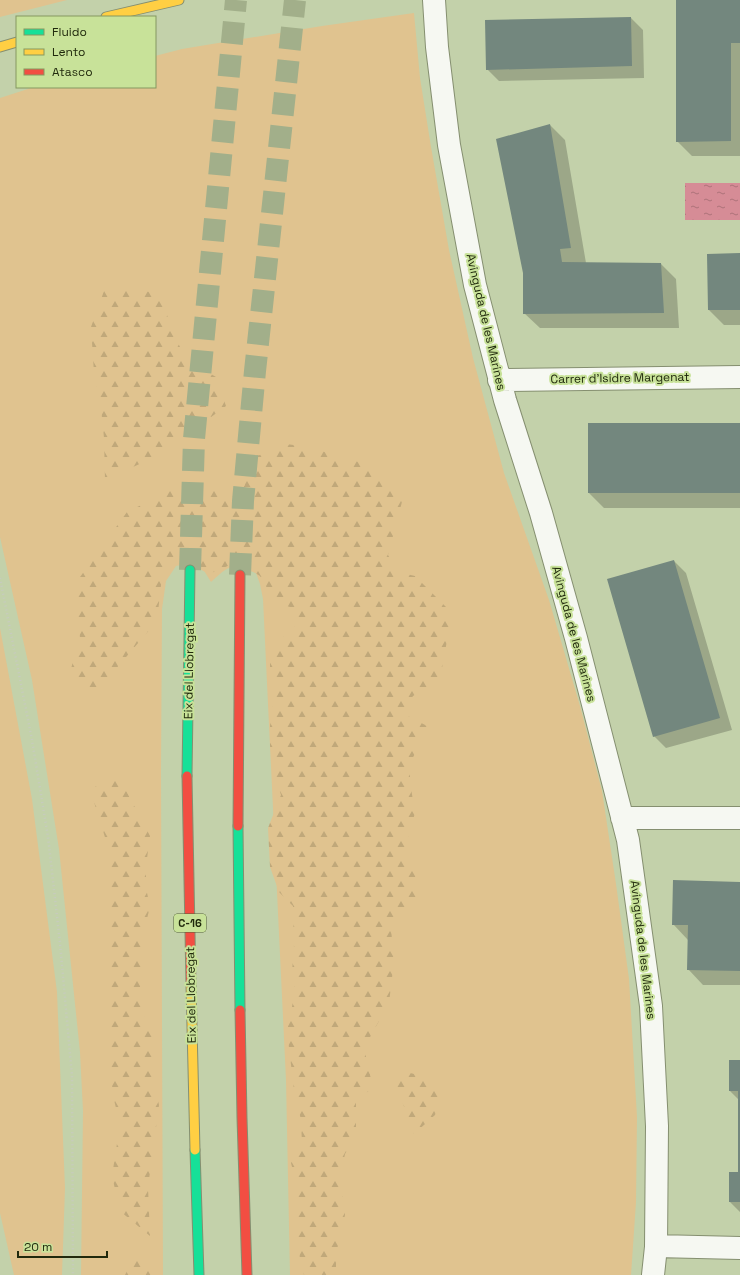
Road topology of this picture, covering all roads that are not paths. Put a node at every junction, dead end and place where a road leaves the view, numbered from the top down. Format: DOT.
graph roads {
  1 [pos="179,0"];
  2 [pos="434,0"];
  3 [pos="110,16"];
  4 [pos="16,42"];
  5 [pos="0,47"];
  6 [pos="740,377"];
  7 [pos="500,380"];
  8 [pos="190,570"];
  9 [pos="240,575"];
  10 [pos="622,818"];
  11 [pos="740,818"];
  12 [pos="656,1246"];
  13 [pos="740,1248"];
  14 [pos="199,1275"];
  15 [pos="247,1275"];
  16 [pos="653,1275"];
  1 -- 3 [label="main road"];
  2 -- 7 [label="street, Avinguda de les Marines"];
  4 -- 5 [label="main road"];
  6 -- 7 [label="street, Carrer d'Isidre Margenat"];
  7 -- 10 [label="street, Avinguda de les Marines"];
  8 -- 14 [label="main road, Eix del Llobregat / C-16"];
  9 -- 15 [label="main road"];
  10 -- 11 [label="street"];
  10 -- 12 [label="street, Avinguda de les Marines"];
  12 -- 13 [label="street"];
  12 -- 16 [label="street, Avinguda de les Marines"];
}
